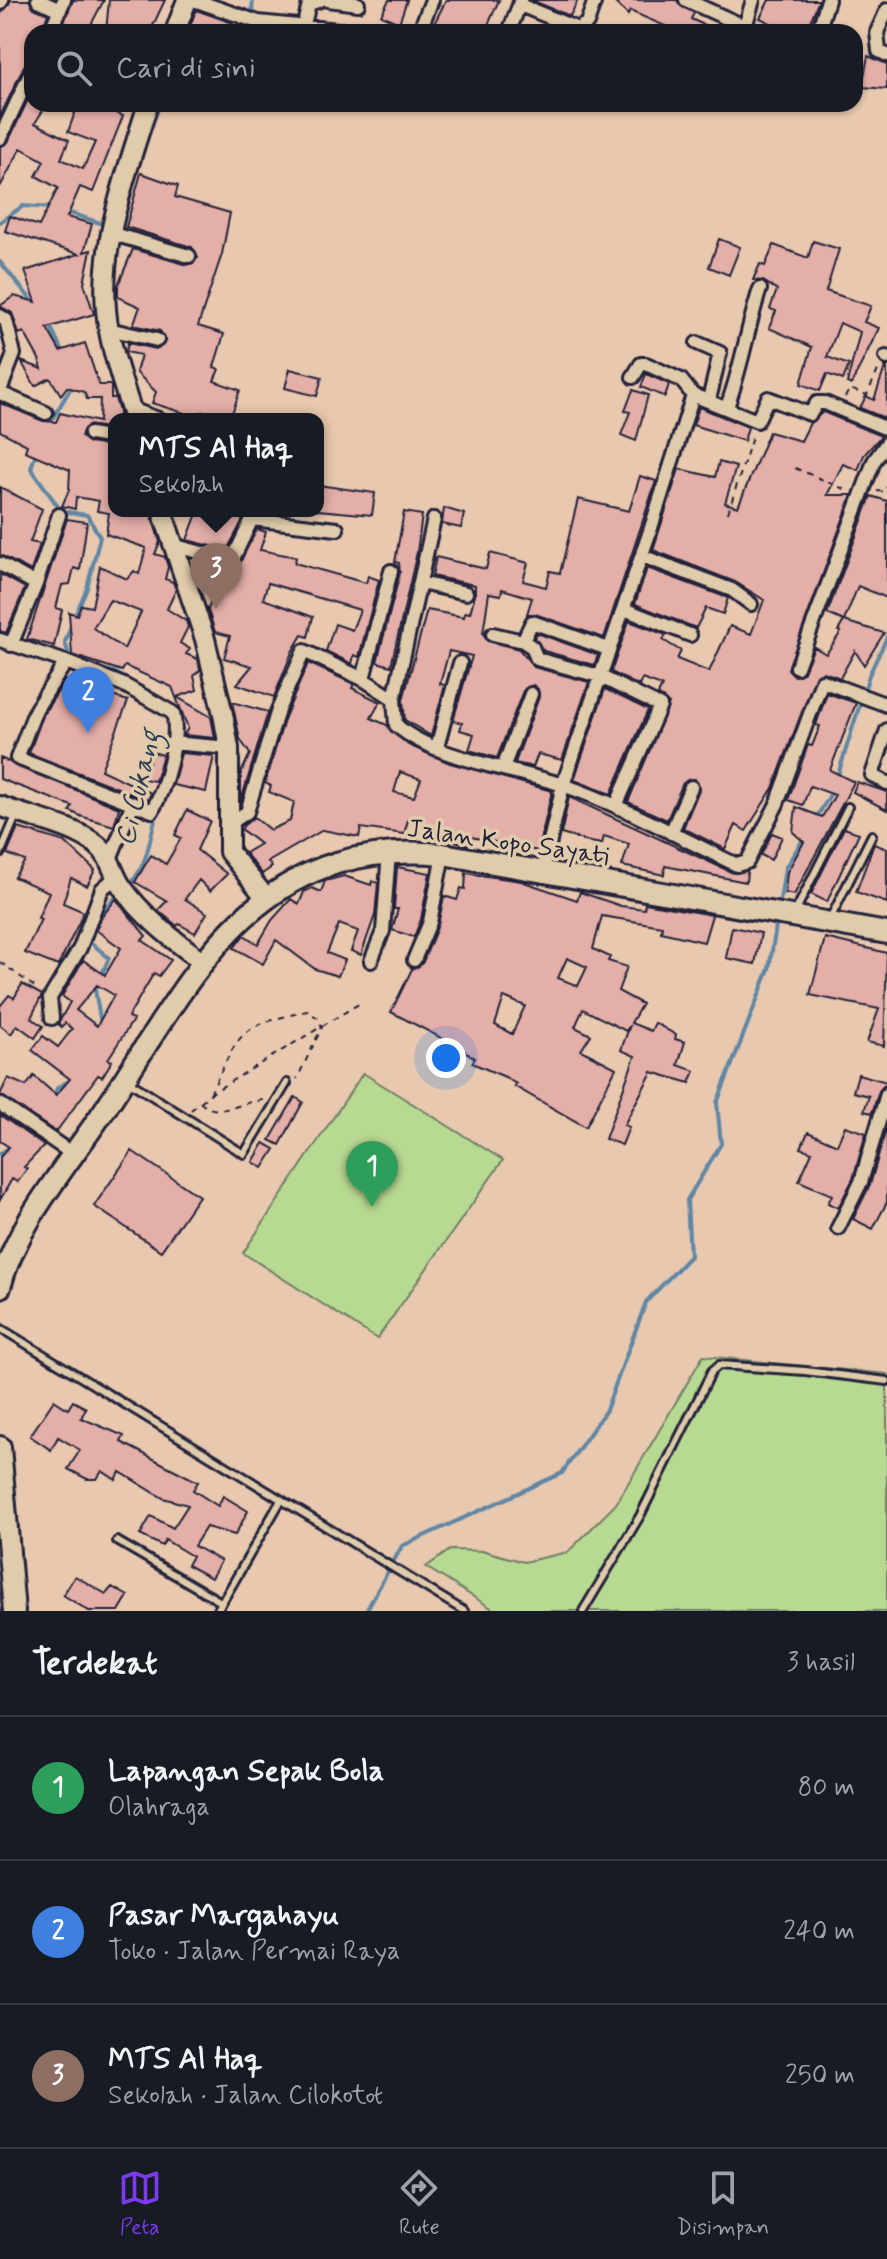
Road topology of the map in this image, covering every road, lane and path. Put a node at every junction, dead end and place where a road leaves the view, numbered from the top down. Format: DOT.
graph roads {
  1 [pos="38,0"];
  2 [pos="187,0"];
  3 [pos="194,0"];
  4 [pos="320,0"];
  5 [pos="328,0"];
  6 [pos="432,0"];
  7 [pos="595,0"];
  8 [pos="686,0"];
  9 [pos="753,0"];
  10 [pos="828,0"];
  11 [pos="520,2"];
  12 [pos="358,4"];
  13 [pos="62,5"];
  14 [pos="887,10"];
  15 [pos="54,24"];
  16 [pos="178,24"];
  17 [pos="304,24"];
  18 [pos="422,24"];
  19 [pos="512,24"];
  20 [pos="570,24"];
  21 [pos="583,24"];
  22 [pos="740,24"];
  23 [pos="751,24"];
  24 [pos="820,24"];
  25 [pos="887,55"];
  26 [pos="24,87"];
  27 [pos="146,112"];
  28 [pos="0,138"];
  29 [pos="112,228"];
  30 [pos="189,256"];
  31 [pos="760,289"];
  32 [pos="0,316"];
  33 [pos="108,329"];
  34 [pos="157,340"];
  35 [pos="697,343"];
  36 [pos="886,357"];
  37 [pos="633,377"];
  38 [pos="0,392"];
  39 [pos="693,395"];
  40 [pos="709,400"];
  41 [pos="727,407"];
  42 [pos="839,409"];
  43 [pos="46,413"];
  44 [pos="132,413"];
  45 [pos="757,421"];
  46 [pos="887,429"];
  47 [pos="90,434"];
  48 [pos="108,437"];
  49 [pos="887,443"];
  50 [pos="795,468"];
  51 [pos="861,496"];
  52 [pos="728,513"];
  53 [pos="59,515"];
  54 [pos="164,517"];
  55 [pos="434,519"];
  56 [pos="337,529"];
  57 [pos="172,545"];
  58 [pos="642,556"];
  59 [pos="0,564"];
  60 [pos="391,571"];
  61 [pos="420,583"];
  62 [pos="36,584"];
  63 [pos="466,593"];
  64 [pos="751,604"];
  65 [pos="624,609"];
  66 [pos="493,634"];
  67 [pos="690,635"];
  68 [pos="523,641"];
  69 [pos="6,642"];
  70 [pos="608,649"];
  71 [pos="66,662"];
  72 [pos="460,663"];
  73 [pos="797,667"];
  74 [pos="599,676"];
  75 [pos="363,679"];
  76 [pos="531,694"];
  77 [pos="394,699"];
  78 [pos="887,705"];
  79 [pos="887,730"];
  80 [pos="173,743"];
  81 [pos="437,747"];
  82 [pos="229,748"];
  83 [pos="503,768"];
  84 [pos="887,783"];
  85 [pos="563,785"];
  86 [pos="691,787"];
  87 [pos="132,805"];
  88 [pos="616,806"];
  89 [pos="848,807"];
  90 [pos="9,809"];
  91 [pos="229,824"];
  92 [pos="671,833"];
  93 [pos="872,835"];
  94 [pos="389,852"];
  95 [pos="0,854"];
  96 [pos="443,854"];
  97 [pos="543,871"];
  98 [pos="116,873"];
  99 [pos="266,898"];
  100 [pos="781,913"];
  101 [pos="829,922"];
  102 [pos="887,933"];
  103 [pos="414,960"];
  104 [pos="371,961"];
  105 [pos="0,962"];
  106 [pos="200,966"];
  107 [pos="50,998"];
  108 [pos="362,1002"];
  109 [pos="52,1018"];
  110 [pos="322,1027"];
  111 [pos="125,1080"];
  112 [pos="287,1083"];
  113 [pos="210,1094"];
  114 [pos="887,1094"];
  115 [pos="278,1099"];
  116 [pos="200,1102"];
  117 [pos="0,1104"];
  118 [pos="184,1117"];
  119 [pos="74,1155"];
  120 [pos="838,1228"];
  121 [pos="0,1287"];
  122 [pos="0,1328"];
  123 [pos="887,1381"];
  124 [pos="0,1447"];
  125 [pos="280,1502"];
  126 [pos="117,1541"];
  127 [pos="221,1602"];
  128 [pos="14,1611"];
  129 [pos="217,1611"];
  130 [pos="464,1611"];
  131 [pos="583,1611"];
  1 -- 13 [label="street"];
  2 -- 16 [label="street"];
  3 -- 17 [label="street"];
  4 -- 17 [label="street"];
  5 -- 12 [label="street"];
  6 -- 18 [label="street"];
  7 -- 21 [label="street"];
  8 -- 22 [label="street"];
  9 -- 23 [label="street"];
  10 -- 24 [label="street"];
  11 -- 19 [label="street"];
  11 -- 20 [label="street"];
  13 -- 15 [label="street"];
  14 -- 25 [label="street"];
  26 -- 28 [label="street"];
  27 -- 29 [label="street"];
  29 -- 30 [label="street"];
  29 -- 33 [label="street"];
  31 -- 41 [label="street"];
  32 -- 38 [label="street"];
  33 -- 34 [label="street"];
  33 -- 44 [label="street"];
  35 -- 40 [label="street"];
  36 -- 42 [label="path"];
  37 -- 39 [label="street"];
  38 -- 43 [label="street"];
  39 -- 40 [label="street"];
  39 -- 58 [label="street"];
  40 -- 41 [label="street"];
  41 -- 45 [label="street"];
  42 -- 45 [label="street"];
  42 -- 46 [label="street"];
  45 -- 52 [label="path"];
  47 -- 48 [label="street"];
  49 -- 51 [label="street"];
  50 -- 51 [label="path"];
  51 -- 73 [label="street"];
  53 -- 62 [label="street"];
  54 -- 57 [label="street"];
  55 -- 61 [label="street"];
  56 -- 57 [label="street"];
  57 -- 82 [label="street"];
  58 -- 64 [label="street"];
  58 -- 65 [label="street"];
  59 -- 62 [label="street"];
  60 -- 75 [label="street"];
  61 -- 63 [label="street"];
  61 -- 77 [label="street"];
  62 -- 69 [label="street"];
  65 -- 67 [label="street"];
  65 -- 70 [label="street"];
  66 -- 68 [label="street"];
  68 -- 70 [label="street"];
  68 -- 74 [label="street"];
  69 -- 71 [label="street"];
  70 -- 74 [label="street"];
  71 -- 80 [label="street"];
  71 -- 87 [label="street"];
  72 -- 81 [label="street"];
  74 -- 85 [label="street"];
  74 -- 88 [label="street"];
  75 -- 77 [label="street"];
  75 -- 91 [label="street"];
  76 -- 83 [label="street"];
  77 -- 81 [label="street"];
  78 -- 92 [label="street"];
  79 -- 84 [label="street"];
  80 -- 82 [label="street"];
  80 -- 87 [label="street"];
  81 -- 83 [label="street"];
  82 -- 91 [label="street"];
  83 -- 85 [label="street"];
  85 -- 88 [label="street"];
  85 -- 97 [label="street"];
  86 -- 92 [label="street"];
  87 -- 98 [label="street"];
  88 -- 92 [label="street"];
  89 -- 100 [label="lane"];
  90 -- 95 [label="lane"];
  90 -- 98 [label="street"];
  91 -- 99 [label="street"];
  93 -- 101 [label="lane"];
  94 -- 96 [label="main road, Jalan Kopo Sayati"];
  94 -- 99 [label="main road, Jalan Kopo Sayati"];
  94 -- 104 [label="street"];
  96 -- 97 [label="main road, Jalan Kopo Sayati"];
  96 -- 103 [label="street"];
  97 -- 100 [label="main road, Jalan Kopo Sayati"];
  98 -- 106 [label="street"];
  98 -- 107 [label="street"];
  99 -- 106 [label="main road, Jalan Kopo Sayati"];
  100 -- 101 [label="main road, Jalan Kopo Sayati"];
  101 -- 102 [label="main road, Jalan Kopo Sayati"];
  105 -- 107 [label="path"];
  106 -- 111 [label="main road, Jalan Kopo Sayati"];
  107 -- 109 [label="street"];
  108 -- 110 [label="path"];
  110 -- 113 [label="path"];
  110 -- 113 [label="path"];
  110 -- 115 [label="path"];
  111 -- 118 [label="lane"];
  111 -- 119 [label="main road, Jalan Kopo Sayati"];
  112 -- 115 [label="lane"];
  113 -- 116 [label="path"];
  114 -- 120 [label="street"];
  115 -- 116 [label="path"];
  115 -- 118 [label="lane"];
  116 -- 118 [label="path"];
  117 -- 119 [label="street"];
  119 -- 121 [label="main road, Jalan Kopo Sayati"];
  122 -- 125 [label="lane"];
  123 -- 131 [label="lane"];
  124 -- 128 [label="main road"];
  125 -- 127 [label="lane"];
  125 -- 130 [label="lane"];
  126 -- 127 [label="lane"];
  127 -- 129 [label="lane"];
}
